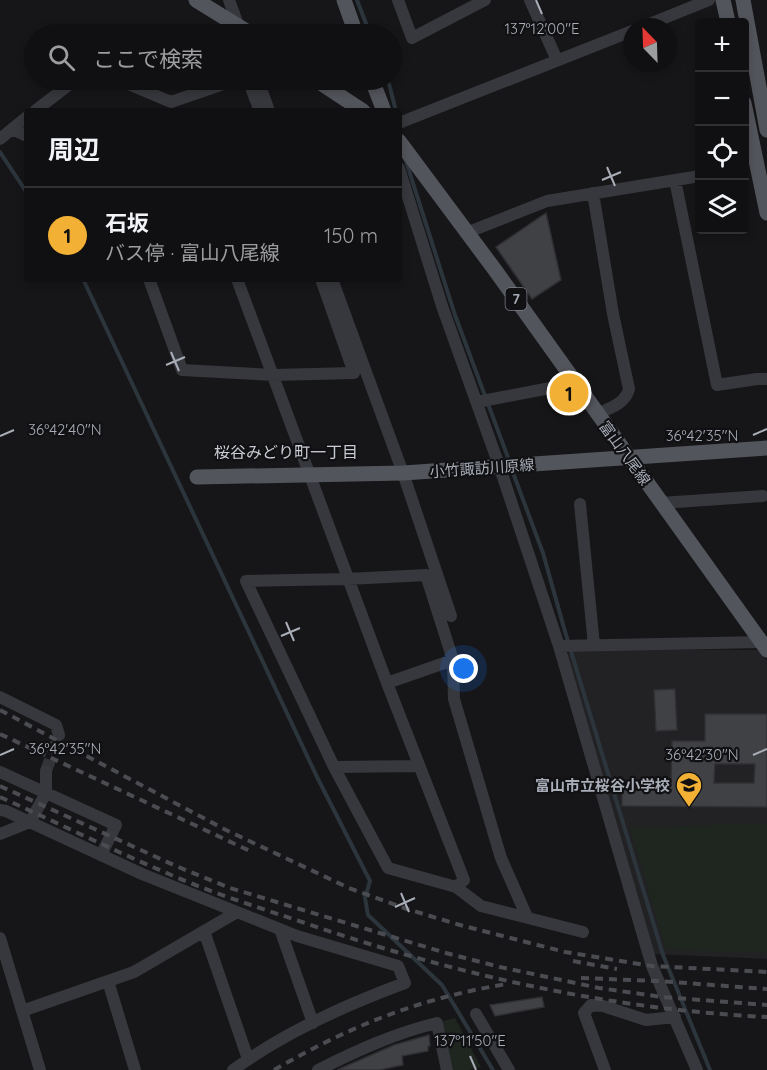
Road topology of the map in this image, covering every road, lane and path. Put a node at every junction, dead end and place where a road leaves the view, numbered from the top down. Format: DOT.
graph roads {
  1 [pos="196,0"];
  2 [pos="229,0"];
  3 [pos="344,0"];
  4 [pos="398,0"];
  5 [pos="485,0"];
  6 [pos="531,0"];
  7 [pos="709,0"];
  8 [pos="723,0"];
  9 [pos="742,0"];
  10 [pos="689,4"];
  11 [pos="660,18"];
  12 [pos="727,18"];
  13 [pos="229,24"];
  14 [pos="235,24"];
  15 [pos="352,24"];
  16 [pos="623,34"];
  17 [pos="557,60"];
  18 [pos="62,90"];
  19 [pos="139,90"];
  20 [pos="212,90"];
  21 [pos="252,90"];
  22 [pos="262,90"];
  23 [pos="331,90"];
  24 [pos="376,90"];
  25 [pos="172,107"];
  26 [pos="39,108"];
  27 [pos="259,108"];
  28 [pos="268,108"];
  29 [pos="358,108"];
  30 [pos="383,108"];
  31 [pos="765,112"];
  32 [pos="24,119"];
  33 [pos="402,122"];
  34 [pos="747,126"];
  35 [pos="12,129"];
  36 [pos="767,130"];
  37 [pos="24,135"];
  38 [pos="0,139"];
  39 [pos="402,145"];
  40 [pos="751,167"];
  41 [pos="695,177"];
  42 [pos="402,178"];
  43 [pos="675,180"];
  44 [pos="593,193"];
  45 [pos="767,213"];
  46 [pos="466,233"];
  47 [pos="150,282"];
  48 [pos="238,282"];
  49 [pos="322,282"];
  50 [pos="333,282"];
  51 [pos="274,375"];
  52 [pos="767,379"];
  53 [pos="576,383"];
  54 [pos="477,402"];
  55 [pos="597,414"];
  56 [pos="767,448"];
  57 [pos="629,458"];
  58 [pos="500,468"];
  59 [pos="403,473"];
  60 [pos="310,476"];
  61 [pos="196,477"];
  62 [pos="763,496"];
  63 [pos="661,503"];
  64 [pos="580,504"];
  65 [pos="348,579"];
  66 [pos="451,616"];
  67 [pos="594,645"];
  68 [pos="559,646"];
  69 [pos="764,646"];
  70 [pos="453,660"];
  71 [pos="387,683"];
  72 [pos="0,697"];
  73 [pos="59,735"];
  74 [pos="419,766"];
  75 [pos="334,767"];
  76 [pos="46,771"];
  77 [pos="0,772"];
  78 [pos="46,793"];
  79 [pos="0,810"];
  80 [pos="30,822"];
  81 [pos="0,834"];
  82 [pos="101,855"];
  83 [pos="456,887"];
  84 [pos="237,912"];
  85 [pos="527,917"];
  86 [pos="280,929"];
  87 [pos="204,931"];
  88 [pos="583,932"];
  89 [pos="0,938"];
  90 [pos="108,981"];
  91 [pos="22,1011"];
  92 [pos="476,1014"];
  93 [pos="675,1017"];
  94 [pos="312,1023"];
  95 [pos="248,1059"];
  96 [pos="320,1069"];
  97 [pos="40,1070"];
  98 [pos="135,1070"];
  99 [pos="233,1070"];
  100 [pos="447,1070"];
  101 [pos="509,1070"];
  102 [pos="605,1070"];
  103 [pos="697,1070"];
  1 -- 13 [label="main road"];
  2 -- 14 [label="street"];
  3 -- 15 [label="main road"];
  4 -- 5 [label="street"];
  6 -- 17 [label="street"];
  7 -- 10 [label="street"];
  8 -- 12 [label="main road"];
  9 -- 31 [label="main road"];
  10 -- 11 [label="street"];
  16 -- 17 [label="street"];
  17 -- 33 [label="street"];
  18 -- 26 [label="street"];
  19 -- 25 [label="street"];
  20 -- 25 [label="street"];
  21 -- 27 [label="street"];
  22 -- 28 [label="street"];
  23 -- 29 [label="main road"];
  24 -- 30 [label="main road"];
  31 -- 36 [label="main road"];
  32 -- 35 [label="street"];
  34 -- 40 [label="main road"];
  35 -- 37 [label="street"];
  35 -- 38 [label="street"];
  39 -- 46 [label="main road, 富山八尾線 / 7"];
  40 -- 45 [label="main road"];
  41 -- 43 [label="street"];
  42 -- 54 [label="street"];
  43 -- 44 [label="street"];
  43 -- 52 [label="street"];
  44 -- 46 [label="street"];
  44 -- 55 [label="street"];
  46 -- 53 [label="main road, 富山八尾線 / 7"];
  47 -- 51 [label="street"];
  48 -- 51 [label="street"];
  49 -- 51 [label="street"];
  50 -- 59 [label="street"];
  51 -- 60 [label="street"];
  53 -- 54 [label="street"];
  53 -- 55 [label="main road, 富山八尾線 / 7"];
  54 -- 58 [label="street"];
  55 -- 57 [label="main road, 富山八尾線 / 7"];
  56 -- 57 [label="main road, 小竹諏訪川原線"];
  57 -- 58 [label="main road, 小竹諏訪川原線"];
  57 -- 63 [label="main road, 富山八尾線 / 7"];
  58 -- 59 [label="main road, 小竹諏訪川原線"];
  58 -- 68 [label="street"];
  59 -- 60 [label="main road, 小竹諏訪川原線"];
  59 -- 66 [label="street"];
  60 -- 61 [label="main road, 小竹諏訪川原線"];
  60 -- 65 [label="street"];
  62 -- 63 [label="street"];
  63 -- 69 [label="main road, 富山八尾線 / 7"];
  64 -- 67 [label="street"];
  65 -- 70 [label="street"];
  65 -- 71 [label="street"];
  65 -- 75 [label="street"];
  67 -- 68 [label="street"];
  67 -- 69 [label="street"];
  68 -- 93 [label="street"];
  70 -- 71 [label="street"];
  70 -- 85 [label="street"];
  71 -- 74 [label="street"];
  72 -- 73 [label="street"];
  74 -- 75 [label="street"];
  74 -- 83 [label="street"];
  75 -- 83 [label="street"];
  76 -- 78 [label="street"];
  77 -- 78 [label="street"];
  78 -- 80 [label="street"];
  78 -- 82 [label="street"];
  79 -- 80 [label="street"];
  80 -- 81 [label="street"];
  80 -- 82 [label="street"];
  82 -- 84 [label="street"];
  83 -- 85 [label="street"];
  84 -- 86 [label="street"];
  84 -- 87 [label="street"];
  85 -- 88 [label="street"];
  86 -- 94 [label="street"];
  86 -- 94 [label="street"];
  87 -- 90 [label="street"];
  87 -- 95 [label="street"];
  89 -- 91 [label="street"];
  90 -- 91 [label="street"];
  90 -- 98 [label="street"];
  91 -- 97 [label="street"];
  92 -- 101 [label="street"];
  93 -- 102 [label="street"];
  93 -- 103 [label="street"];
  94 -- 95 [label="street"];
  95 -- 99 [label="street"];
  96 -- 100 [label="street"];
}
